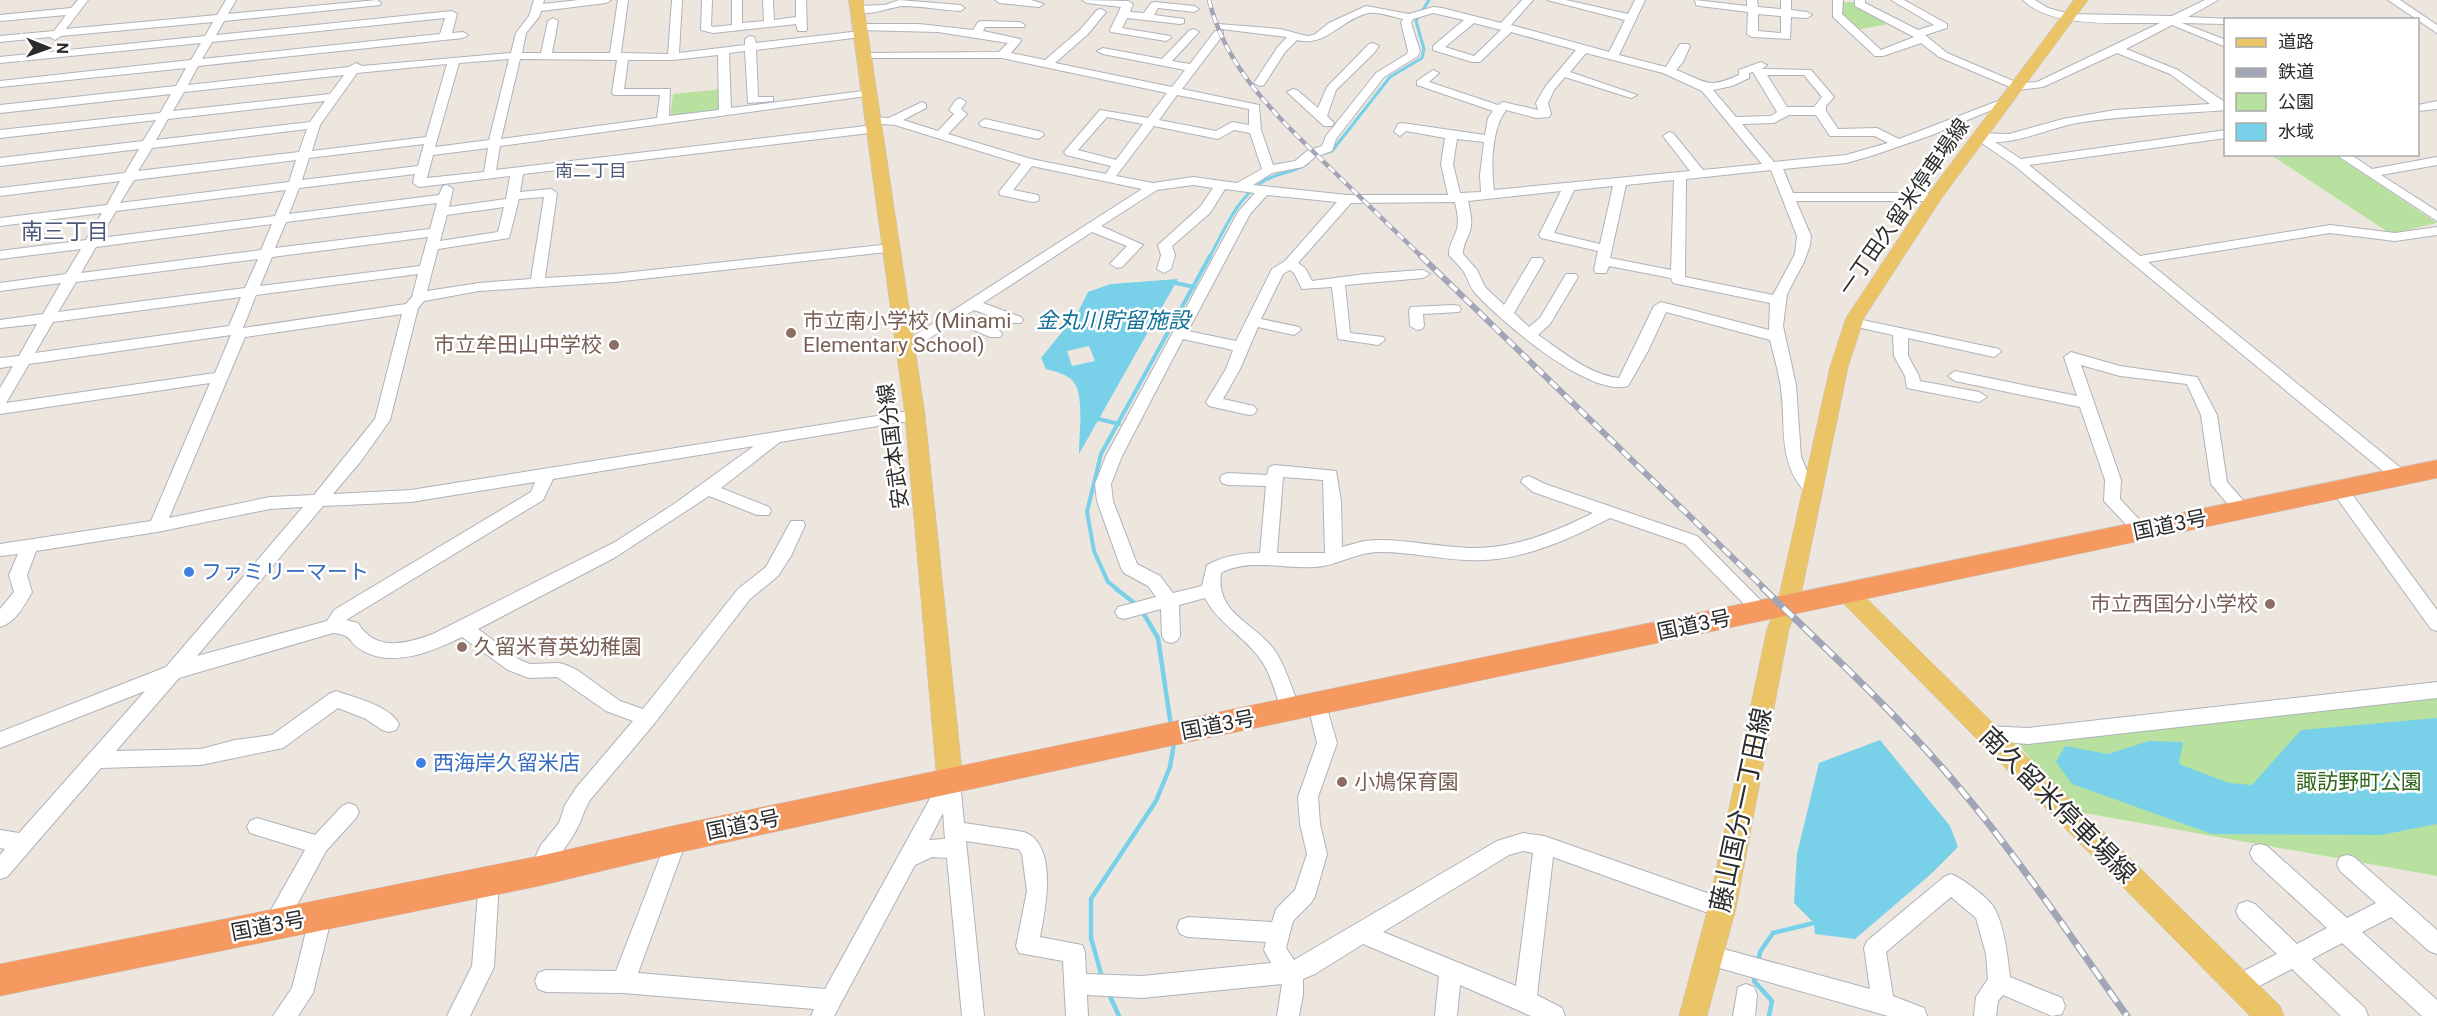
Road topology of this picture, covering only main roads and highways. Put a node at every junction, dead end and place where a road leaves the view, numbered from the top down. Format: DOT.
graph roads {
  1 [pos="2081,0"];
  2 [pos="859,17"];
  3 [pos="2437,469"];
  4 [pos="1847,593"];
  5 [pos="1788,605"];
  6 [pos="950,781"];
  7 [pos="0,980"];
  8 [pos="1694,1016"];
  9 [pos="2270,1016"];
  1 -- 5 [label="main road, 一丁田久留米停車場線"];
  2 -- 6 [label="main road, 安武本国分線"];
  3 -- 4 [label="highway, 国道3号"];
  4 -- 5 [label="highway, 国道3号"];
  4 -- 9 [label="main road, 南久留米停車場線"];
  5 -- 6 [label="highway, 国道3号"];
  5 -- 8 [label="main road, 藤山国分一丁田線"];
  6 -- 7 [label="highway, 国道3号"];
}
